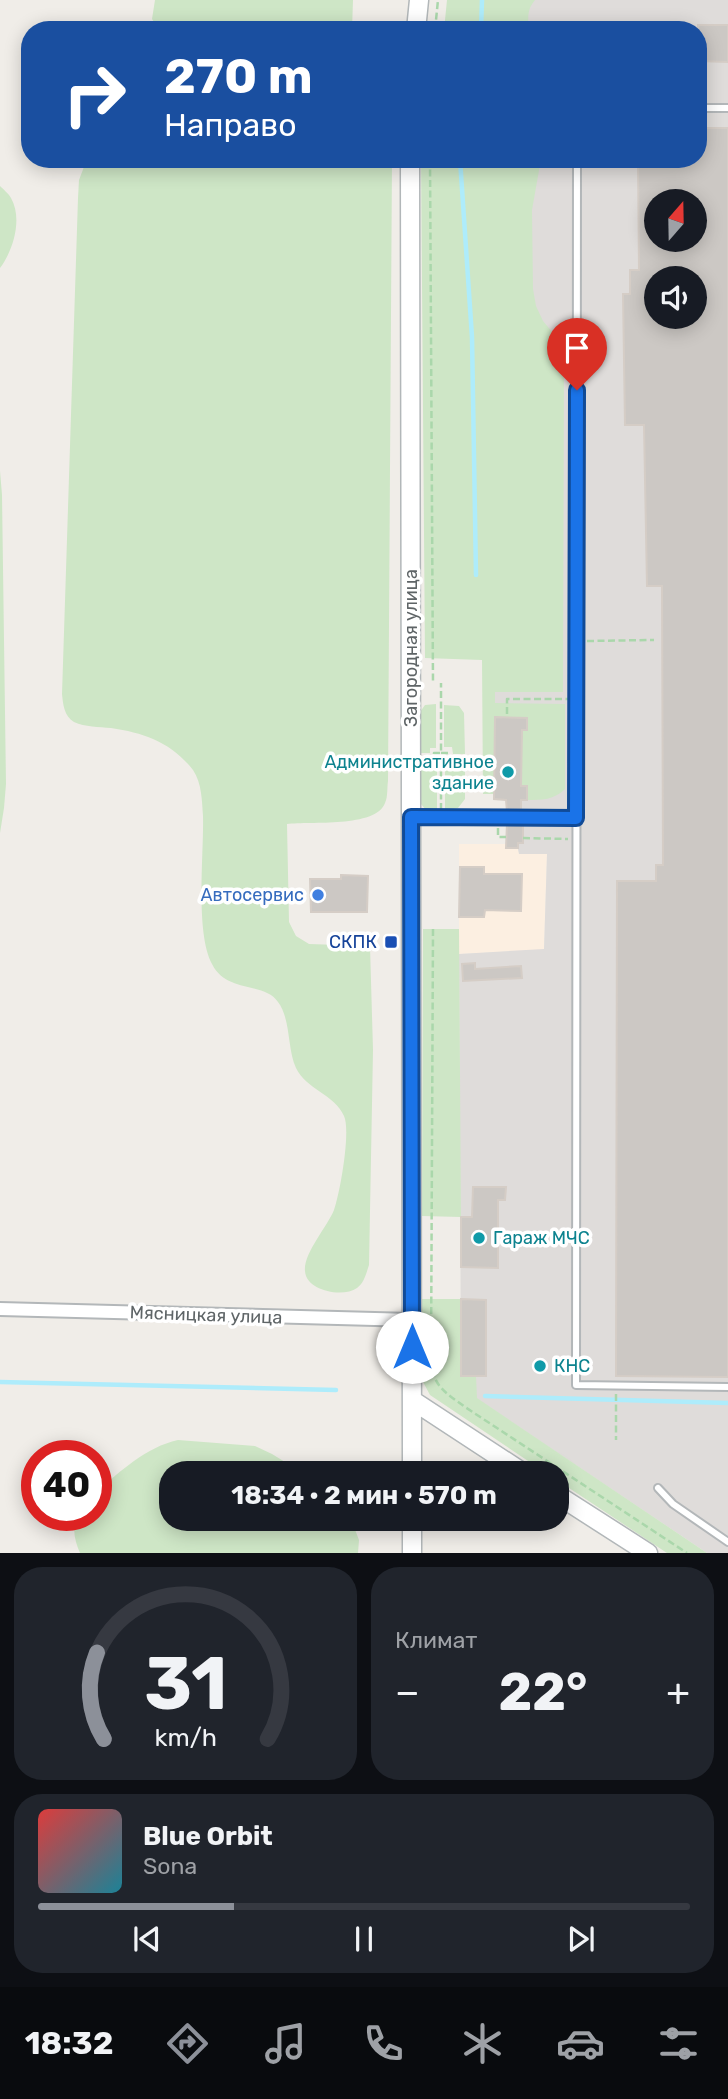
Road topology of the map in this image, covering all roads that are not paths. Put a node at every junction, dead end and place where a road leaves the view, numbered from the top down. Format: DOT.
graph roads {
  1 [pos="419,0"];
  2 [pos="417,21"];
  3 [pos="707,108"];
  4 [pos="728,108"];
  5 [pos="410,168"];
  6 [pos="577,168"];
  7 [pos="411,817"];
  8 [pos="576,818"];
  9 [pos="0,1309"];
  10 [pos="412,1320"];
  11 [pos="728,1387"];
  12 [pos="412,1400"];
  13 [pos="412,1461"];
  14 [pos="506,1461"];
  15 [pos="658,1488"];
  16 [pos="569,1502"];
  17 [pos="412,1531"];
  18 [pos="728,1542"];
  19 [pos="412,1553"];
  20 [pos="648,1553"];
  1 -- 2 [label="street"];
  3 -- 4 [label="lane"];
  5 -- 7 [label="street, Загородная улица"];
  6 -- 8 [label="lane"];
  7 -- 8 [label="lane"];
  7 -- 10 [label="street, Загородная улица"];
  8 -- 11 [label="lane"];
  9 -- 10 [label="street, Мясницкая улица"];
  10 -- 12 [label="street, Загородная улица"];
  12 -- 13 [label="street, Загородная улица"];
  12 -- 14 [label="street"];
  15 -- 18 [label="lane"];
  16 -- 20 [label="street"];
  17 -- 19 [label="street"];
}
